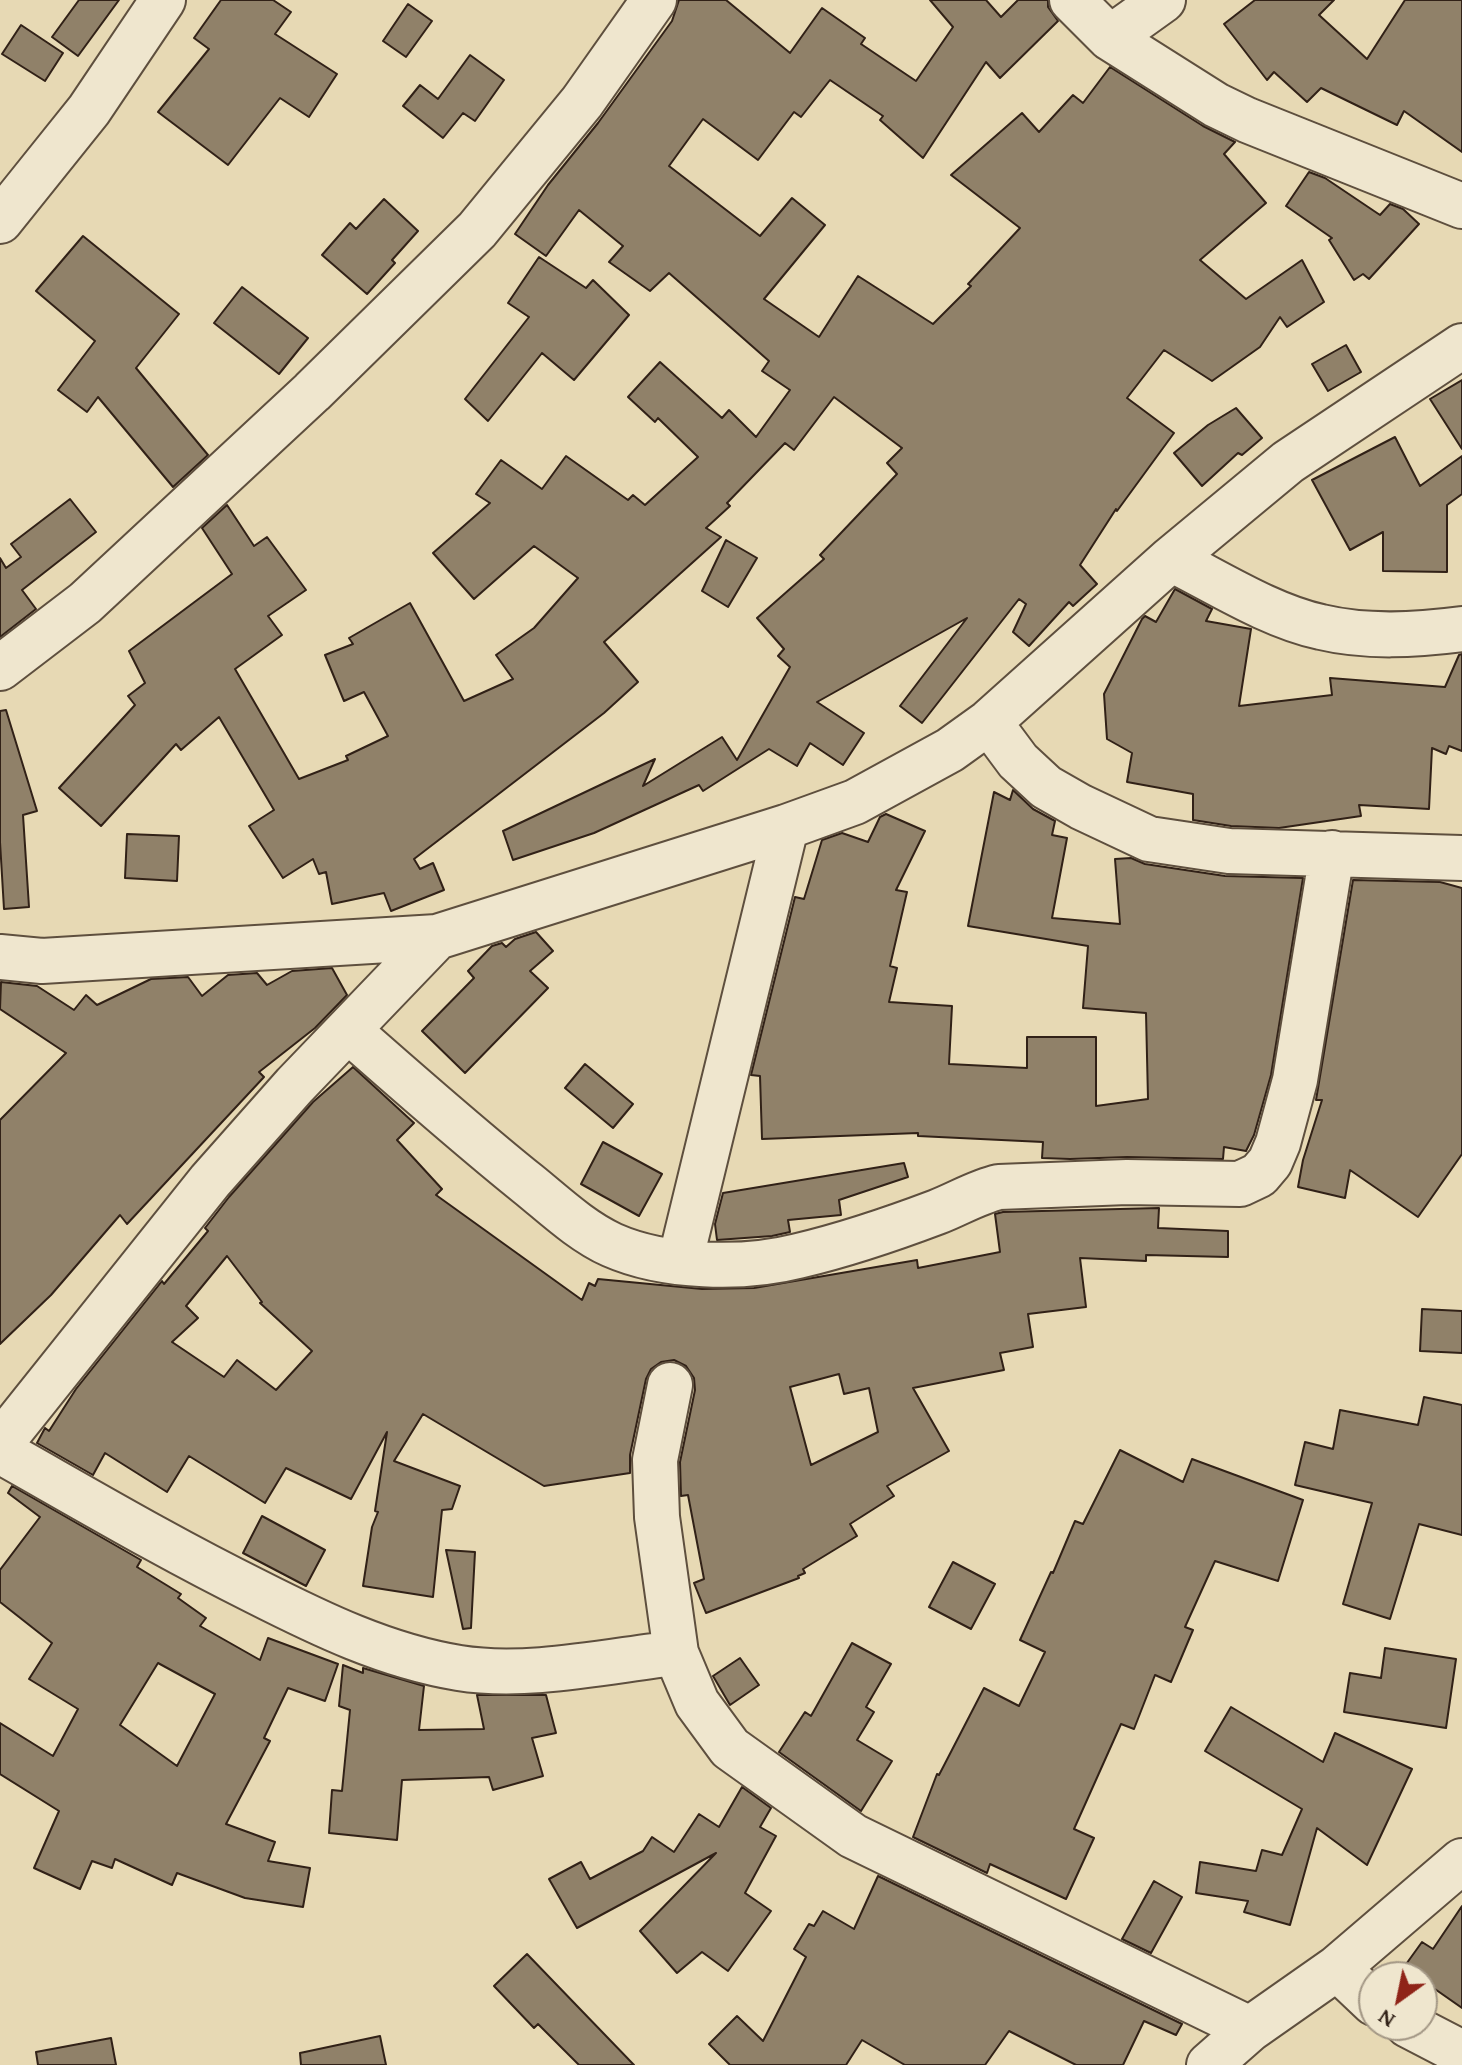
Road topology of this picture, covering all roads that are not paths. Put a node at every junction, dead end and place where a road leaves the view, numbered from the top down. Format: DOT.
graph roads {
  1 [pos="163,0"];
  2 [pos="654,0"];
  3 [pos="1072,0"];
  4 [pos="1163,0"];
  5 [pos="1110,38"];
  6 [pos="1462,206"];
  7 [pos="0,221"];
  8 [pos="1462,346"];
  9 [pos="1171,559"];
  10 [pos="1462,629"];
  11 [pos="0,668"];
  12 [pos="989,722"];
  13 [pos="786,827"];
  14 [pos="1332,853"];
  15 [pos="1462,858"];
  16 [pos="437,937"];
  17 [pos="0,957"];
  18 [pos="348,1030"];
  19 [pos="680,1262"];
  20 [pos="670,1385"];
  21 [pos="0,1444"];
  22 [pos="0,1451"];
  23 [pos="676,1653"];
  24 [pos="1462,1861"];
  25 [pos="1337,1968"];
  26 [pos="1358,1988"];
  27 [pos="1250,2029"];
  28 [pos="1438,2041"];
  29 [pos="1462,2053"];
  30 [pos="1209,2065"];
  1 -- 7 [label="street"];
  2 -- 11 [label="street"];
  3 -- 5 [label="street"];
  4 -- 5 [label="street"];
  5 -- 6 [label="street"];
  8 -- 9 [label="street"];
  9 -- 10 [label="street"];
  9 -- 12 [label="street"];
  12 -- 13 [label="street"];
  12 -- 14 [label="street"];
  13 -- 16 [label="street"];
  13 -- 19 [label="street"];
  14 -- 15 [label="street"];
  14 -- 19 [label="street"];
  16 -- 17 [label="street"];
  16 -- 18 [label="street"];
  18 -- 19 [label="street"];
  18 -- 21 [label="street"];
  20 -- 23 [label="street"];
  22 -- 23 [label="street"];
  23 -- 27 [label="street"];
  24 -- 25 [label="street"];
  25 -- 26 [label="street"];
  25 -- 27 [label="street"];
  27 -- 30 [label="street"];
  28 -- 29 [label="street"];
}
